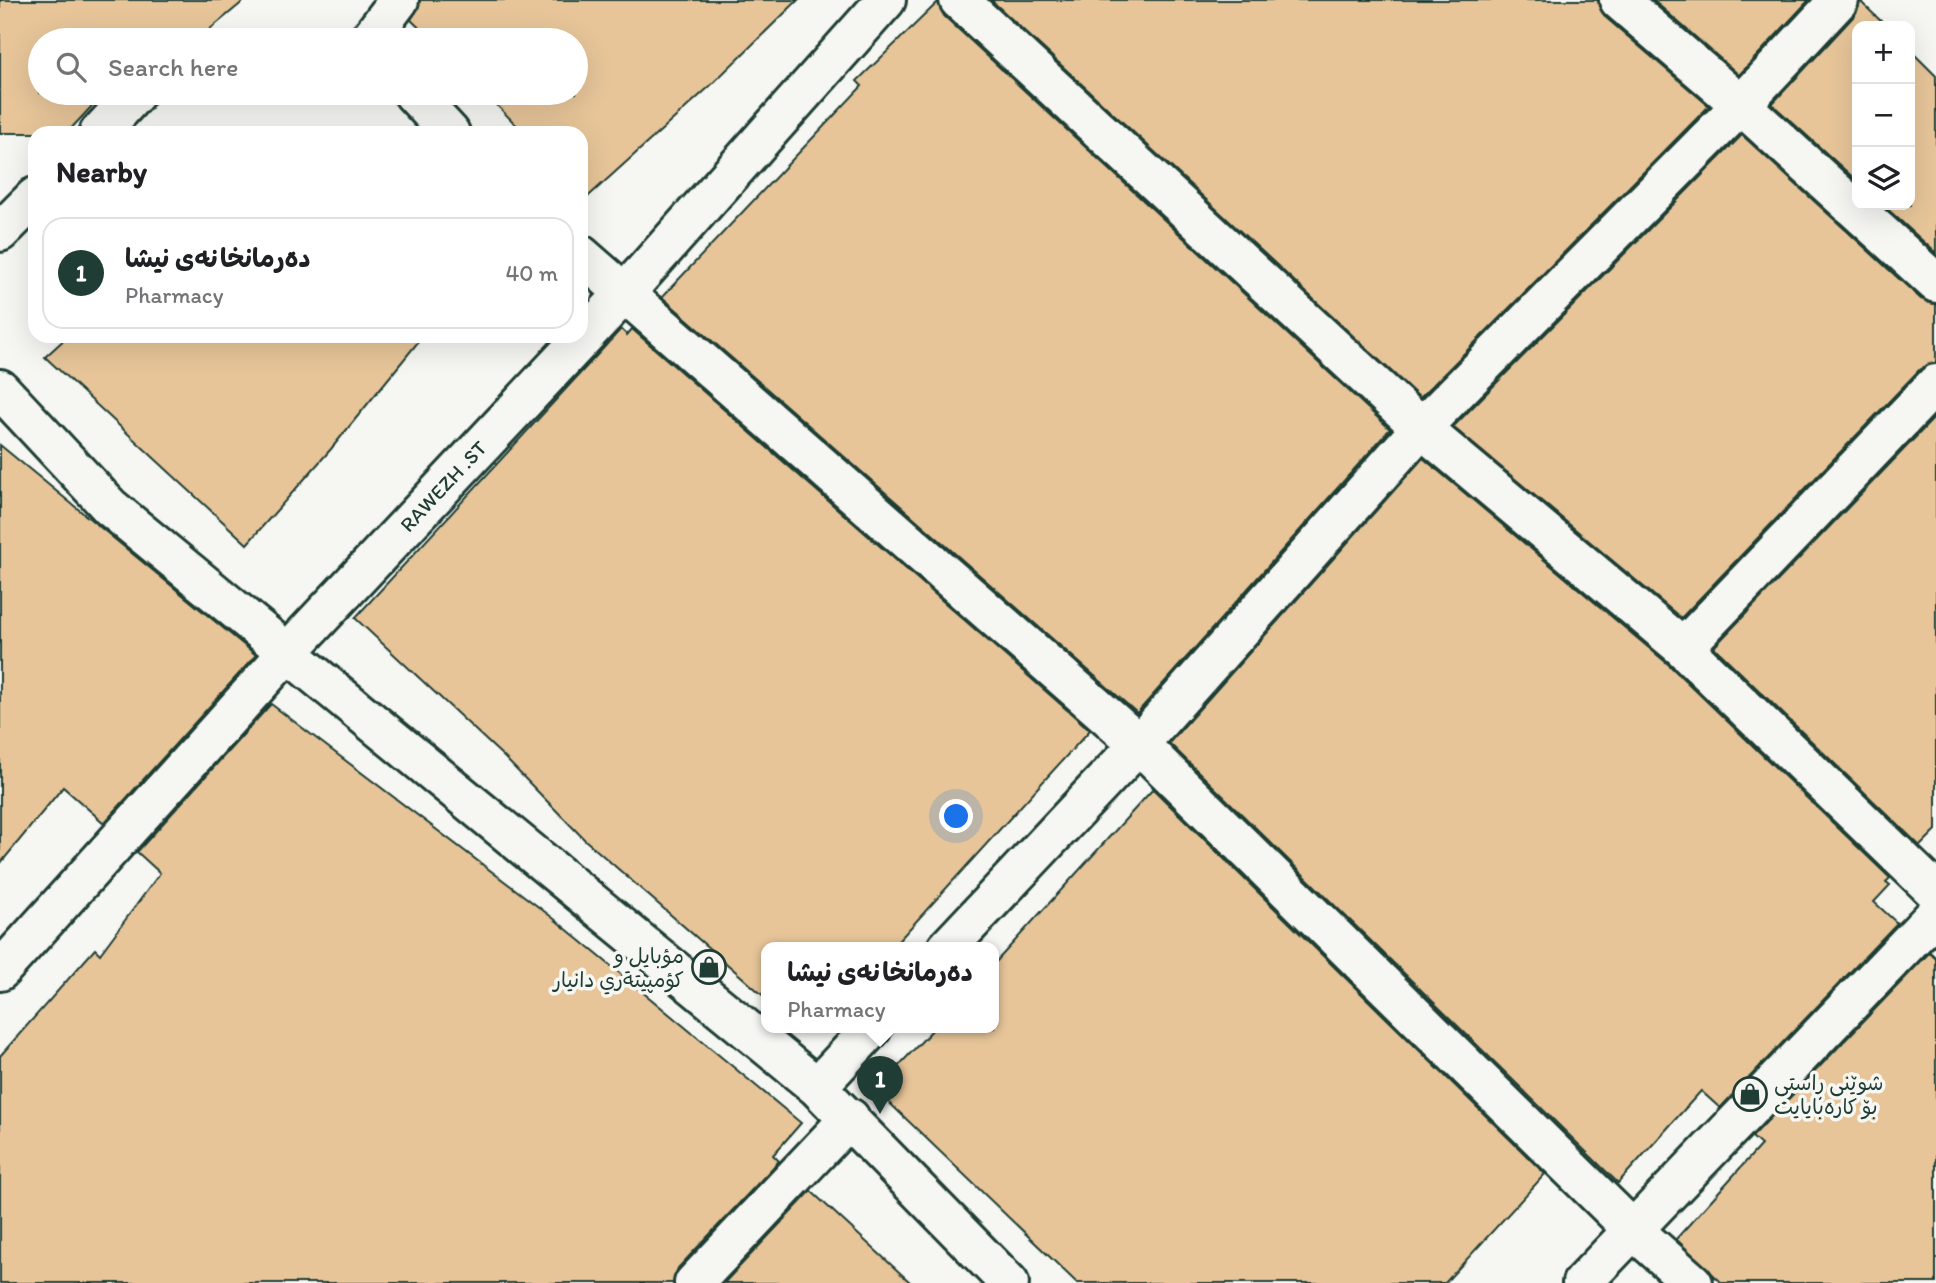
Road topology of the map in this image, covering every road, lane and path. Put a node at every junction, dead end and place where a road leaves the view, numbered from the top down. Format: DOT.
graph roads {
  1 [pos="399,0"];
  2 [pos="886,0"];
  3 [pos="959,0"];
  4 [pos="1619,0"];
  5 [pos="1839,0"];
  6 [pos="378,28"];
  7 [pos="125,105"];
  8 [pos="423,105"];
  9 [pos="1741,105"];
  10 [pos="105,126"];
  11 [pos="443,126"];
  12 [pos="28,204"];
  13 [pos="0,232"];
  14 [pos="588,261"];
  15 [pos="1936,283"];
  16 [pos="624,294"];
  17 [pos="588,332"];
  18 [pos="578,343"];
  19 [pos="1936,384"];
  20 [pos="0,389"];
  21 [pos="1421,428"];
  22 [pos="1683,648"];
  23 [pos="288,652"];
  24 [pos="1139,744"];
  25 [pos="1936,892"];
  26 [pos="1936,914"];
  27 [pos="953,942"];
  28 [pos="0,971"];
  29 [pos="867,1033"];
  30 [pos="817,1087"];
  31 [pos="850,1118"];
  32 [pos="1632,1229"];
  33 [pos="694,1283"];
  34 [pos="1009,1283"];
  35 [pos="1581,1283"];
  36 [pos="1693,1283"];
  1 -- 6 [label="street"];
  2 -- 16 [label="street, RAWEZH .ST"];
  3 -- 21 [label="street"];
  4 -- 9 [label="street"];
  5 -- 9 [label="street"];
  7 -- 10 [label="street"];
  8 -- 11 [label="street"];
  9 -- 15 [label="street"];
  9 -- 21 [label="street"];
  12 -- 13 [label="street"];
  14 -- 16 [label="street"];
  16 -- 17 [label="street, RAWEZH .ST"];
  16 -- 24 [label="street"];
  18 -- 23 [label="street, RAWEZH .ST"];
  19 -- 22 [label="street"];
  20 -- 23 [label="street"];
  21 -- 22 [label="street"];
  21 -- 24 [label="street"];
  22 -- 25 [label="street"];
  23 -- 28 [label="street, RAWEZH .ST"];
  23 -- 30 [label="street"];
  24 -- 27 [label="street"];
  24 -- 32 [label="street"];
  26 -- 32 [label="street"];
  29 -- 30 [label="street"];
  30 -- 31 [label="street"];
  31 -- 33 [label="street"];
  31 -- 34 [label="street"];
  32 -- 35 [label="street"];
  32 -- 36 [label="street"];
}
